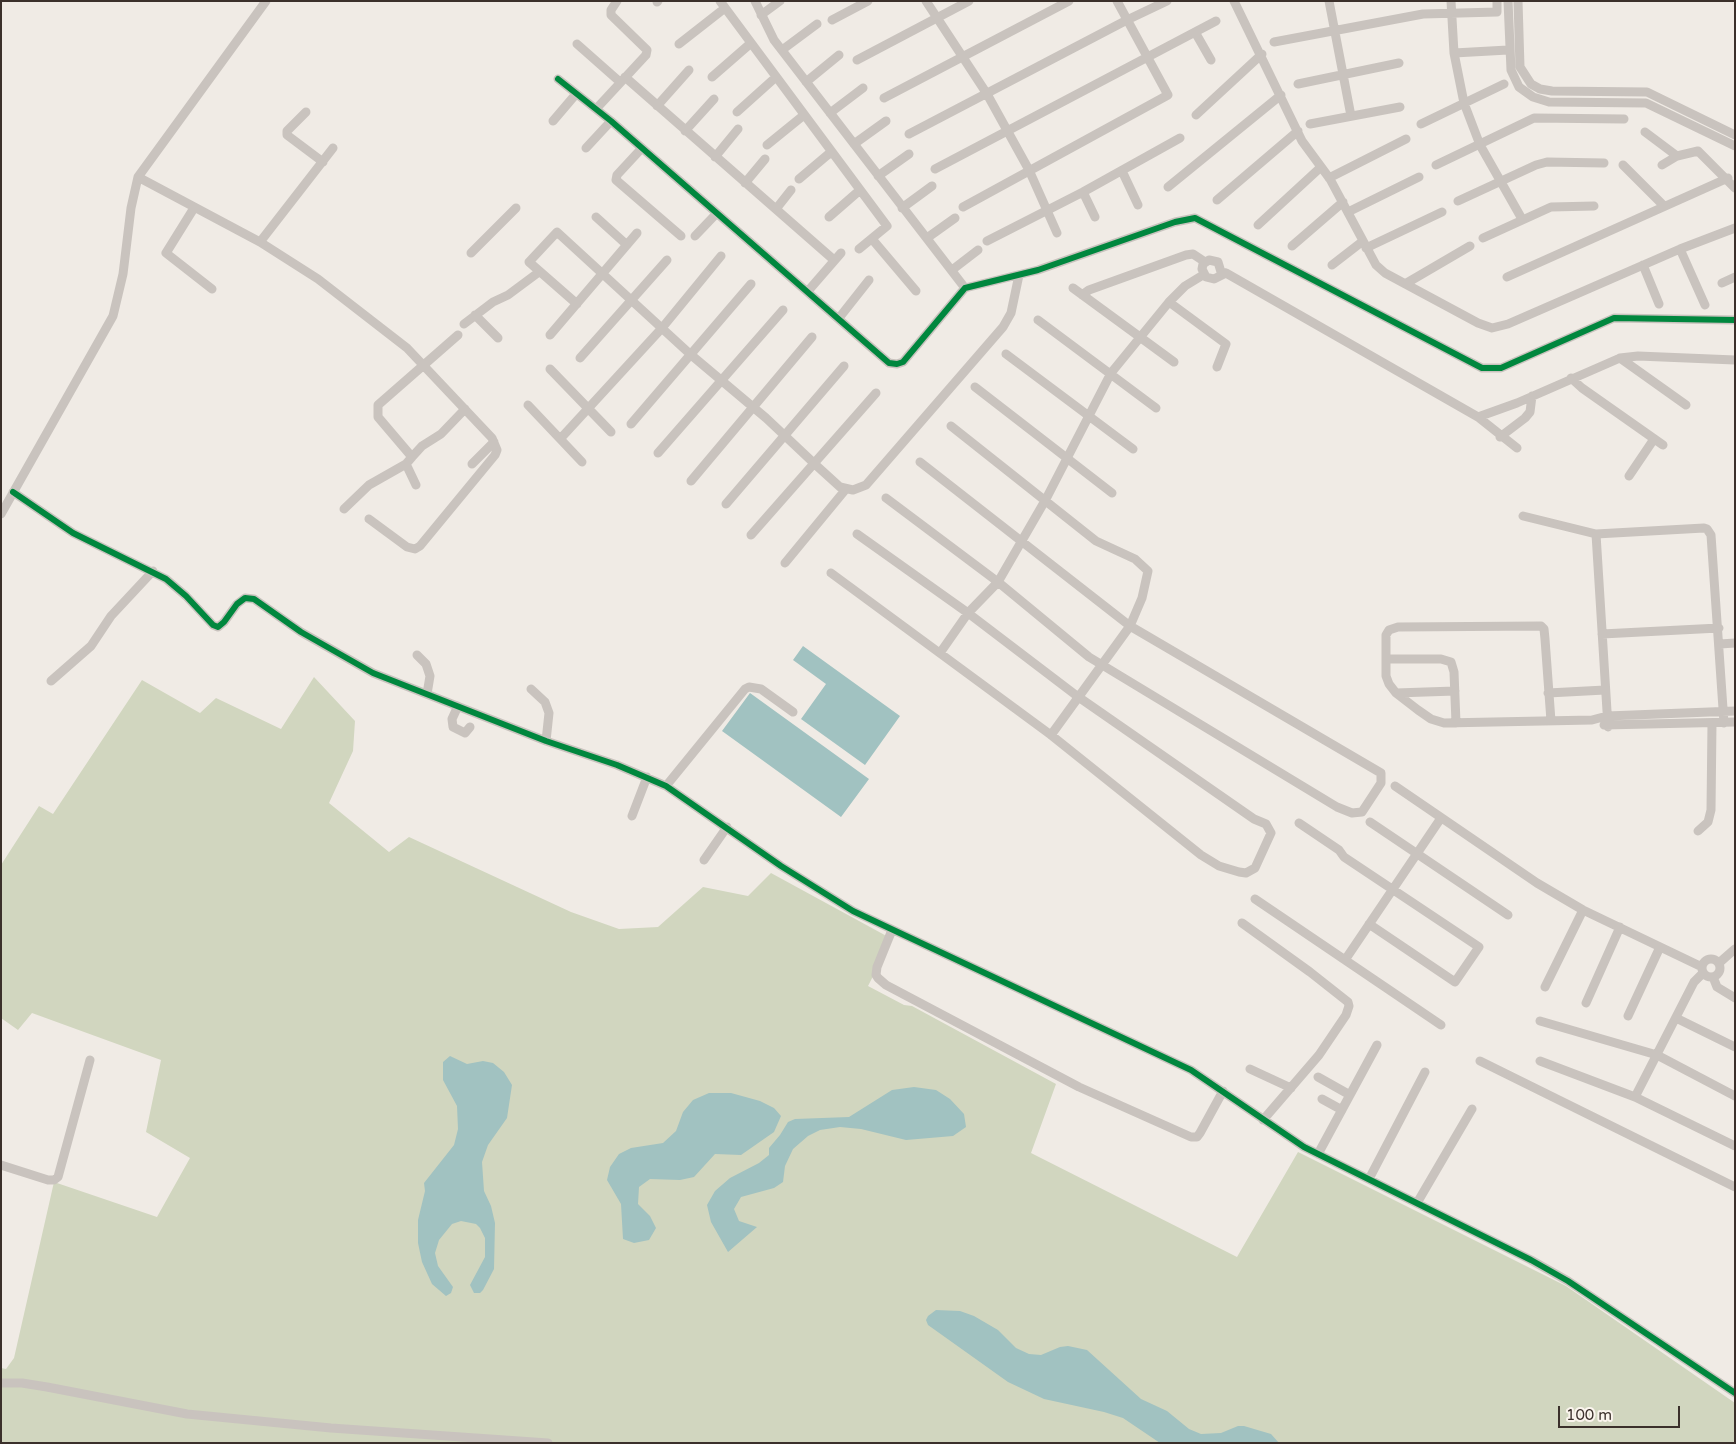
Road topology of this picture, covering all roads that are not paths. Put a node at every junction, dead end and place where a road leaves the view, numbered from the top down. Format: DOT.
graph roads {
  1 [pos="266,1"];
  2 [pos="617,1"];
  3 [pos="755,1"];
  4 [pos="780,1"];
  5 [pos="868,1"];
  6 [pos="926,1"];
  7 [pos="969,1"];
  8 [pos="1069,1"];
  9 [pos="1117,1"];
  10 [pos="1167,1"];
  11 [pos="1234,1"];
  12 [pos="1329,1"];
  13 [pos="1451,1"];
  14 [pos="1497,1"];
  15 [pos="1508,1"];
  16 [pos="1518,1"];
  17 [pos="722,5"];
  18 [pos="1451,12"];
  19 [pos="761,16"];
  20 [pos="937,18"];
  21 [pos="832,20"];
  22 [pos="1127,20"];
  23 [pos="1216,21"];
  24 [pos="817,24"];
  25 [pos="1334,30"];
  26 [pos="1195,32"];
  27 [pos="1274,42"];
  28 [pos="751,43"];
  29 [pos="577,44"];
  30 [pos="679,44"];
  31 [pos="782,50"];
  32 [pos="1508,50"];
  33 [pos="1454,53"];
  34 [pos="1262,54"];
  35 [pos="839,55"];
  36 [pos="962,57"];
  37 [pos="1147,58"];
  38 [pos="857,60"];
  39 [pos="1211,60"];
  40 [pos="1399,63"];
  41 [pos="689,70"];
  42 [pos="1343,74"];
  43 [pos="712,77"];
  44 [pos="776,77"];
  45 [pos="558,80"];
  46 [pos="622,80"];
  47 [pos="806,82"];
  48 [pos="1298,84"];
  49 [pos="1504,84"];
  50 [pos="863,88"];
  51 [pos="576,94"];
  52 [pos="987,94"];
  53 [pos="1281,95"];
  54 [pos="884,98"];
  55 [pos="714,99"];
  56 [pos="1464,103"];
  57 [pos="657,106"];
  58 [pos="1400,107"];
  59 [pos="596,109"];
  60 [pos="306,112"];
  61 [pos="737,112"];
  62 [pos="830,114"];
  63 [pos="804,115"];
  64 [pos="1196,115"];
  65 [pos="1351,116"];
  66 [pos="1624,119"];
  67 [pos="553,121"];
  68 [pos="611,121"];
  69 [pos="886,121"];
  70 [pos="1310,124"];
  71 [pos="1421,124"];
  72 [pos="738,129"];
  73 [pos="686,131"];
  74 [pos="1006,132"];
  75 [pos="1298,132"];
  76 [pos="1645,132"];
  77 [pos="909,134"];
  78 [pos="1735,135"];
  79 [pos="1180,138"];
  80 [pos="1406,139"];
  81 [pos="854,144"];
  82 [pos="767,145"];
  83 [pos="1480,145"];
  84 [pos="1735,146"];
  85 [pos="333,148"];
  86 [pos="586,148"];
  87 [pos="642,148"];
  88 [pos="832,152"];
  89 [pos="909,154"];
  90 [pos="1677,156"];
  91 [pos="715,158"];
  92 [pos="765,159"];
  93 [pos="323,162"];
  94 [pos="1604,163"];
  95 [pos="1436,165"];
  96 [pos="1624,165"];
  97 [pos="1662,165"];
  98 [pos="1321,166"];
  99 [pos="936,169"];
  100 [pos="1029,170"];
  101 [pos="1122,171"];
  102 [pos="878,176"];
  103 [pos="138,177"];
  104 [pos="1419,177"];
  105 [pos="1329,178"];
  106 [pos="1728,178"];
  107 [pos="799,179"];
  108 [pos="1500,181"];
  109 [pos="745,183"];
  110 [pos="932,186"];
  111 [pos="1168,187"];
  112 [pos="1735,188"];
  113 [pos="790,190"];
  114 [pos="860,190"];
  115 [pos="1084,192"];
  116 [pos="1217,200"];
  117 [pos="1458,201"];
  118 [pos="1343,202"];
  119 [pos="1138,205"];
  120 [pos="1594,206"];
  121 [pos="1664,206"];
  122 [pos="963,207"];
  123 [pos="194,208"];
  124 [pos="516,208"];
  125 [pos="902,208"];
  126 [pos="776,209"];
  127 [pos="1047,210"];
  128 [pos="1348,212"];
  129 [pos="1442,212"];
  130 [pos="716,214"];
  131 [pos="596,217"];
  132 [pos="829,217"];
  133 [pos="1095,217"];
  134 [pos="955,218"];
  135 [pos="1522,219"];
  136 [pos="1258,225"];
  137 [pos="1735,228"];
  138 [pos="637,233"];
  139 [pos="1056,233"];
  140 [pos="681,236"];
  141 [pos="695,236"];
  142 [pos="927,238"];
  143 [pos="1483,238"];
  144 [pos="872,239"];
  145 [pos="987,241"];
  146 [pos="260,242"];
  147 [pos="1364,244"];
  148 [pos="627,245"];
  149 [pos="1292,246"];
  150 [pos="1470,246"];
  151 [pos="1680,249"];
  152 [pos="859,250"];
  153 [pos="978,250"];
  154 [pos="471,253"];
  155 [pos="841,253"];
  156 [pos="721,256"];
  157 [pos="667,260"];
  158 [pos="834,260"];
  159 [pos="1206,262"];
  160 [pos="1332,265"];
  161 [pos="1643,265"];
  162 [pos="952,270"];
  163 [pos="539,272"];
  164 [pos="1226,273"];
  165 [pos="602,274"];
  166 [pos="1019,275"];
  167 [pos="1203,275"];
  168 [pos="1507,276"];
  169 [pos="1735,277"];
  170 [pos="869,280"];
  171 [pos="1722,283"];
  172 [pos="751,284"];
  173 [pos="1405,284"];
  174 [pos="965,288"];
  175 [pos="1073,288"];
  176 [pos="212,289"];
  177 [pos="808,291"];
  178 [pos="916,291"];
  179 [pos="1082,295"];
  180 [pos="632,300"];
  181 [pos="1169,302"];
  182 [pos="577,304"];
  183 [pos="1659,304"];
  184 [pos="1705,304"];
  185 [pos="783,310"];
  186 [pos="475,316"];
  187 [pos="839,318"];
  188 [pos="1038,320"];
  189 [pos="1735,320"];
  190 [pos="464,324"];
  191 [pos="662,328"];
  192 [pos="458,335"];
  193 [pos="550,335"];
  194 [pos="812,337"];
  195 [pos="1139,337"];
  196 [pos="498,338"];
  197 [pos="690,354"];
  198 [pos="1006,354"];
  199 [pos="580,358"];
  200 [pos="1620,358"];
  201 [pos="1735,360"];
  202 [pos="1174,362"];
  203 [pos="424,364"];
  204 [pos="844,366"];
  205 [pos="1217,367"];
  206 [pos="550,369"];
  207 [pos="1111,373"];
  208 [pos="1571,378"];
  209 [pos="720,381"];
  210 [pos="975,387"];
  211 [pos="876,393"];
  212 [pos="1532,396"];
  213 [pos="528,405"];
  214 [pos="1686,405"];
  215 [pos="754,407"];
  216 [pos="1156,408"];
  217 [pos="465,409"];
  218 [pos="588,410"];
  219 [pos="1088,415"];
  220 [pos="1478,417"];
  221 [pos="631,424"];
  222 [pos="951,426"];
  223 [pos="610,432"];
  224 [pos="784,434"];
  225 [pos="1500,437"];
  226 [pos="561,438"];
  227 [pos="1654,440"];
  228 [pos="494,442"];
  229 [pos="1663,445"];
  230 [pos="1517,448"];
  231 [pos="1133,449"];
  232 [pos="658,453"];
  233 [pos="1067,457"];
  234 [pos="409,460"];
  235 [pos="582,462"];
  236 [pos="920,462"];
  237 [pos="813,463"];
  238 [pos="472,464"];
  239 [pos="1629,476"];
  240 [pos="691,481"];
  241 [pos="416,485"];
  242 [pos="846,489"];
  243 [pos="13,492"];
  244 [pos="1112,493"];
  245 [pos="886,498"];
  246 [pos="1046,499"];
  247 [pos="726,504"];
  248 [pos="344,509"];
  249 [pos="1,514"];
  250 [pos="1523,516"];
  251 [pos="369,519"];
  252 [pos="857,534"];
  253 [pos="1596,534"];
  254 [pos="751,535"];
  255 [pos="1022,540"];
  256 [pos="785,563"];
  257 [pos="152,571"];
  258 [pos="831,573"];
  259 [pos="998,582"];
  260 [pos="968,612"];
  261 [pos="1130,626"];
  262 [pos="1719,628"];
  263 [pos="1602,634"];
  264 [pos="1735,643"];
  265 [pos="1720,644"];
  266 [pos="940,653"];
  267 [pos="417,655"];
  268 [pos="1386,659"];
  269 [pos="1103,664"];
  270 [pos="51,681"];
  271 [pos="531,689"];
  272 [pos="1604,690"];
  273 [pos="1454,691"];
  274 [pos="1396,693"];
  275 [pos="1548,693"];
  276 [pos="427,694"];
  277 [pos="1077,696"];
  278 [pos="458,706"];
  279 [pos="1723,711"];
  280 [pos="1735,711"];
  281 [pos="792,712"];
  282 [pos="1607,716"];
  283 [pos="1551,720"];
  284 [pos="1592,720"];
  285 [pos="1735,722"];
  286 [pos="1456,723"];
  287 [pos="1712,723"];
  288 [pos="1724,723"];
  289 [pos="470,727"];
  290 [pos="1608,727"];
  291 [pos="1051,735"];
  292 [pos="546,740"];
  293 [pos="647,777"];
  294 [pos="666,786"];
  295 [pos="1395,786"];
  296 [pos="632,816"];
  297 [pos="1442,818"];
  298 [pos="1370,822"];
  299 [pos="1299,823"];
  300 [pos="727,827"];
  301 [pos="1698,832"];
  302 [pos="1417,854"];
  303 [pos="704,860"];
  304 [pos="1393,890"];
  305 [pos="1255,899"];
  306 [pos="1583,910"];
  307 [pos="1508,915"];
  308 [pos="1242,923"];
  309 [pos="1369,924"];
  310 [pos="1620,927"];
  311 [pos="892,930"];
  312 [pos="1660,947"];
  313 [pos="1735,949"];
  314 [pos="1345,960"];
  315 [pos="1719,963"];
  316 [pos="1702,970"];
  317 [pos="1713,977"];
  318 [pos="1545,987"];
  319 [pos="1735,998"];
  320 [pos="1586,1003"];
  321 [pos="1628,1016"];
  322 [pos="1676,1018"];
  323 [pos="1540,1021"];
  324 [pos="1441,1025"];
  325 [pos="1377,1045"];
  326 [pos="1735,1047"];
  327 [pos="1657,1055"];
  328 [pos="90,1060"];
  329 [pos="1480,1061"];
  330 [pos="1540,1061"];
  331 [pos="1250,1069"];
  332 [pos="1425,1072"];
  333 [pos="1318,1077"];
  334 [pos="1291,1088"];
  335 [pos="1223,1092"];
  336 [pos="1350,1094"];
  337 [pos="1735,1096"];
  338 [pos="1635,1097"];
  339 [pos="1322,1099"];
  340 [pos="1472,1109"];
  341 [pos="1342,1110"];
  342 [pos="1263,1120"];
  343 [pos="1735,1146"];
  344 [pos="1318,1154"];
  345 [pos="1,1164"];
  346 [pos="1370,1179"];
  347 [pos="1735,1187"];
  348 [pos="1417,1202"];
  349 [pos="1,1383"];
  350 [pos="1735,1393"];
  351 [pos="548,1443"];
  1 -- 103 [label="street"];
  2 -- 46 [label="street"];
  3 -- 19 [label="street"];
  4 -- 19 [label="street"];
  5 -- 21 [label="street"];
  6 -- 20 [label="street"];
  7 -- 20 [label="street"];
  8 -- 36 [label="street"];
  9 -- 22 [label="street"];
  10 -- 22 [label="street"];
  11 -- 34 [label="street"];
  12 -- 25 [label="street"];
  13 -- 18 [label="street"];
  14 -- 18 [label="street"];
  15 -- 32 [label="street"];
  16 -- 78 [label="street"];
  17 -- 28 [label="street"];
  17 -- 30 [label="street"];
  18 -- 25 [label="street"];
  18 -- 33 [label="street"];
  19 -- 31 [label="street"];
  20 -- 36 [label="street"];
  20 -- 38 [label="street"];
  22 -- 37 [label="street"];
  22 -- 52 [label="street"];
  23 -- 26 [label="street"];
  24 -- 31 [label="street"];
  25 -- 27 [label="street"];
  25 -- 42 [label="street"];
  26 -- 37 [label="street"];
  26 -- 39 [label="street"];
  28 -- 43 [label="street"];
  28 -- 44 [label="street"];
  29 -- 46 [label="street"];
  31 -- 47 [label="street"];
  32 -- 33 [label="street"];
  32 -- 84 [label="street"];
  33 -- 56 [label="street"];
  34 -- 53 [label="street"];
  34 -- 64 [label="street"];
  35 -- 47 [label="street"];
  36 -- 52 [label="street"];
  36 -- 54 [label="street"];
  37 -- 74 [label="street"];
  37 -- 100 [label="street"];
  40 -- 42 [label="street"];
  41 -- 57 [label="street"];
  42 -- 48 [label="street"];
  42 -- 65 [label="street"];
  44 -- 61 [label="street"];
  44 -- 63 [label="street"];
  45 -- 51 [label="street"];
  46 -- 57 [label="street"];
  46 -- 59 [label="street"];
  47 -- 62 [label="street"];
  49 -- 56 [label="street"];
  50 -- 62 [label="street"];
  51 -- 59 [label="street"];
  51 -- 67 [label="street"];
  52 -- 74 [label="street"];
  52 -- 77 [label="street"];
  53 -- 75 [label="street"];
  53 -- 111 [label="street"];
  55 -- 73 [label="street"];
  56 -- 71 [label="street"];
  56 -- 83 [label="street"];
  57 -- 73 [label="street"];
  58 -- 65 [label="street"];
  59 -- 68 [label="street"];
  60 -- 93 [label="street"];
  62 -- 81 [label="street"];
  63 -- 82 [label="street"];
  63 -- 88 [label="street"];
  65 -- 70 [label="street"];
  66 -- 83 [label="street"];
  68 -- 86 [label="street"];
  68 -- 87 [label="street"];
  69 -- 81 [label="street"];
  72 -- 91 [label="street"];
  73 -- 91 [label="street"];
  74 -- 99 [label="street"];
  74 -- 100 [label="street"];
  75 -- 98 [label="street"];
  75 -- 116 [label="street"];
  76 -- 90 [label="street"];
  79 -- 101 [label="street"];
  80 -- 105 [label="street"];
  81 -- 102 [label="street"];
  83 -- 95 [label="street"];
  83 -- 108 [label="street"];
  85 -- 93 [label="street"];
  87 -- 130 [label="street"];
  87 -- 140 [label="street"];
  88 -- 107 [label="street"];
  88 -- 114 [label="street"];
  89 -- 102 [label="street"];
  90 -- 97 [label="street"];
  90 -- 106 [label="street"];
  91 -- 109 [label="street"];
  92 -- 109 [label="street"];
  93 -- 146 [label="street"];
  94 -- 108 [label="street"];
  96 -- 121 [label="street"];
  98 -- 105 [label="street"];
  98 -- 136 [label="street"];
  100 -- 122 [label="street"];
  100 -- 127 [label="street"];
  101 -- 115 [label="street"];
  101 -- 119 [label="street"];
  102 -- 125 [label="street"];
  103 -- 123 [label="street"];
  103 -- 243 [label="street"];
  104 -- 128 [label="street"];
  105 -- 118 [label="street"];
  106 -- 112 [label="street"];
  106 -- 121 [label="street"];
  108 -- 117 [label="street"];
  108 -- 135 [label="street"];
  109 -- 126 [label="street"];
  110 -- 125 [label="street"];
  113 -- 126 [label="street"];
  114 -- 132 [label="street"];
  114 -- 144 [label="street"];
  115 -- 127 [label="street"];
  115 -- 133 [label="street"];
  118 -- 128 [label="street"];
  118 -- 149 [label="street"];
  120 -- 135 [label="street"];
  121 -- 168 [label="street"];
  123 -- 146 [label="street"];
  123 -- 176 [label="street"];
  124 -- 154 [label="street"];
  125 -- 142 [label="street"];
  126 -- 158 [label="street"];
  127 -- 139 [label="street"];
  127 -- 145 [label="street"];
  128 -- 147 [label="street"];
  129 -- 147 [label="street"];
  130 -- 141 [label="street"];
  130 -- 177 [label="street"];
  131 -- 148 [label="street"];
  134 -- 142 [label="street"];
  135 -- 143 [label="street"];
  137 -- 151 [label="street"];
  138 -- 148 [label="street"];
  142 -- 162 [label="street"];
  144 -- 152 [label="street"];
  144 -- 178 [label="street"];
  146 -- 203 [label="street"];
  147 -- 160 [label="street"];
  147 -- 173 [label="street"];
  148 -- 165 [label="street"];
  150 -- 173 [label="street"];
  151 -- 161 [label="street"];
  151 -- 184 [label="street"];
  153 -- 162 [label="street"];
  155 -- 158 [label="street"];
  156 -- 191 [label="street"];
  157 -- 180 [label="street"];
  158 -- 177 [label="street"];
  159 -- 164 [label="street"];
  159 -- 167 [label="street"];
  159 -- 179 [label="street"];
  161 -- 173 [label="street"];
  161 -- 183 [label="street"];
  162 -- 174 [label="street"];
  163 -- 165 [label="street"];
  163 -- 182 [label="street"];
  163 -- 186 [label="street"];
  164 -- 167 [label="street"];
  164 -- 220 [label="street"];
  165 -- 180 [label="street"];
  165 -- 182 [label="street"];
  166 -- 174 [label="street"];
  166 -- 189 [label="street"];
  166 -- 242 [label="street"];
  167 -- 181 [label="street"];
  169 -- 171 [label="street"];
  170 -- 187 [label="street"];
  172 -- 197 [label="street"];
  174 -- 187 [label="street"];
  175 -- 179 [label="street"];
  177 -- 187 [label="street"];
  179 -- 195 [label="street"];
  180 -- 191 [label="street"];
  180 -- 199 [label="street"];
  181 -- 195 [label="street"];
  181 -- 205 [label="street"];
  182 -- 193 [label="street"];
  185 -- 209 [label="street"];
  186 -- 190 [label="street"];
  186 -- 196 [label="street"];
  188 -- 207 [label="street"];
  191 -- 197 [label="street"];
  191 -- 218 [label="street"];
  192 -- 203 [label="street"];
  194 -- 215 [label="street"];
  195 -- 202 [label="street"];
  195 -- 207 [label="street"];
  197 -- 209 [label="street"];
  197 -- 221 [label="street"];
  198 -- 219 [label="street"];
  200 -- 201 [label="street"];
  200 -- 208 [label="street"];
  200 -- 214 [label="street"];
  203 -- 217 [label="street"];
  203 -- 234 [label="street"];
  204 -- 224 [label="street"];
  206 -- 218 [label="street"];
  207 -- 216 [label="street"];
  207 -- 219 [label="street"];
  208 -- 212 [label="street"];
  208 -- 227 [label="street"];
  209 -- 215 [label="street"];
  209 -- 232 [label="street"];
  210 -- 233 [label="street"];
  211 -- 237 [label="street"];
  212 -- 220 [label="street"];
  212 -- 225 [label="street"];
  213 -- 226 [label="street"];
  215 -- 224 [label="street"];
  215 -- 240 [label="street"];
  217 -- 228 [label="street"];
  217 -- 234 [label="street"];
  218 -- 223 [label="street"];
  218 -- 226 [label="street"];
  219 -- 231 [label="street"];
  219 -- 233 [label="street"];
  220 -- 225 [label="street"];
  222 -- 246 [label="street"];
  224 -- 237 [label="street"];
  224 -- 247 [label="street"];
  225 -- 230 [label="street"];
  226 -- 235 [label="street"];
  227 -- 229 [label="street"];
  227 -- 239 [label="street"];
  228 -- 238 [label="street"];
  228 -- 251 [label="street"];
  233 -- 244 [label="street"];
  233 -- 246 [label="street"];
  234 -- 241 [label="street"];
  234 -- 248 [label="street"];
  236 -- 255 [label="street"];
  237 -- 242 [label="street"];
  237 -- 254 [label="street"];
  242 -- 256 [label="street"];
  243 -- 249 [label="street"];
  243 -- 257 [label="street"];
  245 -- 259 [label="street"];
  246 -- 255 [label="street"];
  246 -- 261 [label="street"];
  250 -- 253 [label="street"];
  252 -- 260 [label="street"];
  253 -- 262 [label="street"];
  253 -- 263 [label="street"];
  255 -- 259 [label="street"];
  255 -- 261 [label="street"];
  257 -- 270 [label="street"];
  257 -- 276 [label="street"];
  258 -- 266 [label="street"];
  259 -- 260 [label="street"];
  259 -- 269 [label="street"];
  260 -- 266 [label="street"];
  260 -- 277 [label="street"];
  261 -- 269 [label="street"];
  261 -- 269 [label="street"];
  262 -- 263 [label="street"];
  262 -- 265 [label="street"];
  263 -- 272 [label="street"];
  264 -- 265 [label="street"];
  265 -- 279 [label="street"];
  266 -- 291 [label="street"];
  267 -- 276 [label="street"];
  268 -- 273 [label="street"];
  268 -- 274 [label="street"];
  268 -- 275 [label="street"];
  269 -- 277 [label="street"];
  271 -- 292 [label="street"];
  272 -- 275 [label="street"];
  272 -- 282 [label="street"];
  273 -- 274 [label="street"];
  273 -- 286 [label="street"];
  274 -- 286 [label="street"];
  275 -- 283 [label="street"];
  276 -- 278 [label="street"];
  277 -- 291 [label="street"];
  277 -- 291 [label="street"];
  278 -- 289 [label="street"];
  278 -- 292 [label="street"];
  279 -- 280 [label="street"];
  279 -- 282 [label="street"];
  279 -- 288 [label="street"];
  281 -- 294 [label="street"];
  282 -- 284 [label="street"];
  282 -- 290 [label="street"];
  283 -- 284 [label="street"];
  283 -- 286 [label="street"];
  284 -- 290 [label="street"];
  285 -- 288 [label="street"];
  287 -- 288 [label="street"];
  287 -- 290 [label="street"];
  287 -- 301 [label="street"];
  292 -- 293 [label="street"];
  293 -- 294 [label="street"];
  293 -- 296 [label="street"];
  294 -- 300 [label="street"];
  295 -- 297 [label="street"];
  297 -- 302 [label="street"];
  297 -- 306 [label="street"];
  298 -- 302 [label="street"];
  299 -- 304 [label="street"];
  300 -- 303 [label="street"];
  300 -- 311 [label="street"];
  302 -- 304 [label="street"];
  302 -- 307 [label="street"];
  304 -- 309 [label="street"];
  304 -- 309 [label="street"];
  305 -- 314 [label="street"];
  306 -- 310 [label="street"];
  306 -- 318 [label="street"];
  308 -- 334 [label="street"];
  309 -- 314 [label="street"];
  310 -- 312 [label="street"];
  310 -- 320 [label="street"];
  311 -- 335 [label="street"];
  311 -- 335 [label="street"];
  312 -- 316 [label="street"];
  312 -- 321 [label="street"];
  313 -- 315 [label="street"];
  314 -- 324 [label="street"];
  315 -- 316 [label="street"];
  315 -- 317 [label="street"];
  316 -- 317 [label="street"];
  316 -- 322 [label="street"];
  317 -- 319 [label="street"];
  322 -- 326 [label="street"];
  322 -- 327 [label="street"];
  323 -- 327 [label="street"];
  325 -- 336 [label="street"];
  327 -- 337 [label="street"];
  327 -- 338 [label="street"];
  328 -- 345 [label="street"];
  329 -- 347 [label="street"];
  330 -- 338 [label="street"];
  331 -- 334 [label="street"];
  332 -- 346 [label="street"];
  333 -- 336 [label="street"];
  334 -- 342 [label="street"];
  335 -- 342 [label="street"];
  336 -- 341 [label="street"];
  338 -- 343 [label="street"];
  339 -- 341 [label="street"];
  340 -- 348 [label="street"];
  341 -- 344 [label="street"];
  342 -- 344 [label="street"];
  344 -- 346 [label="street"];
  346 -- 348 [label="street"];
  348 -- 350 [label="street"];
  349 -- 351 [label="street"];
}
